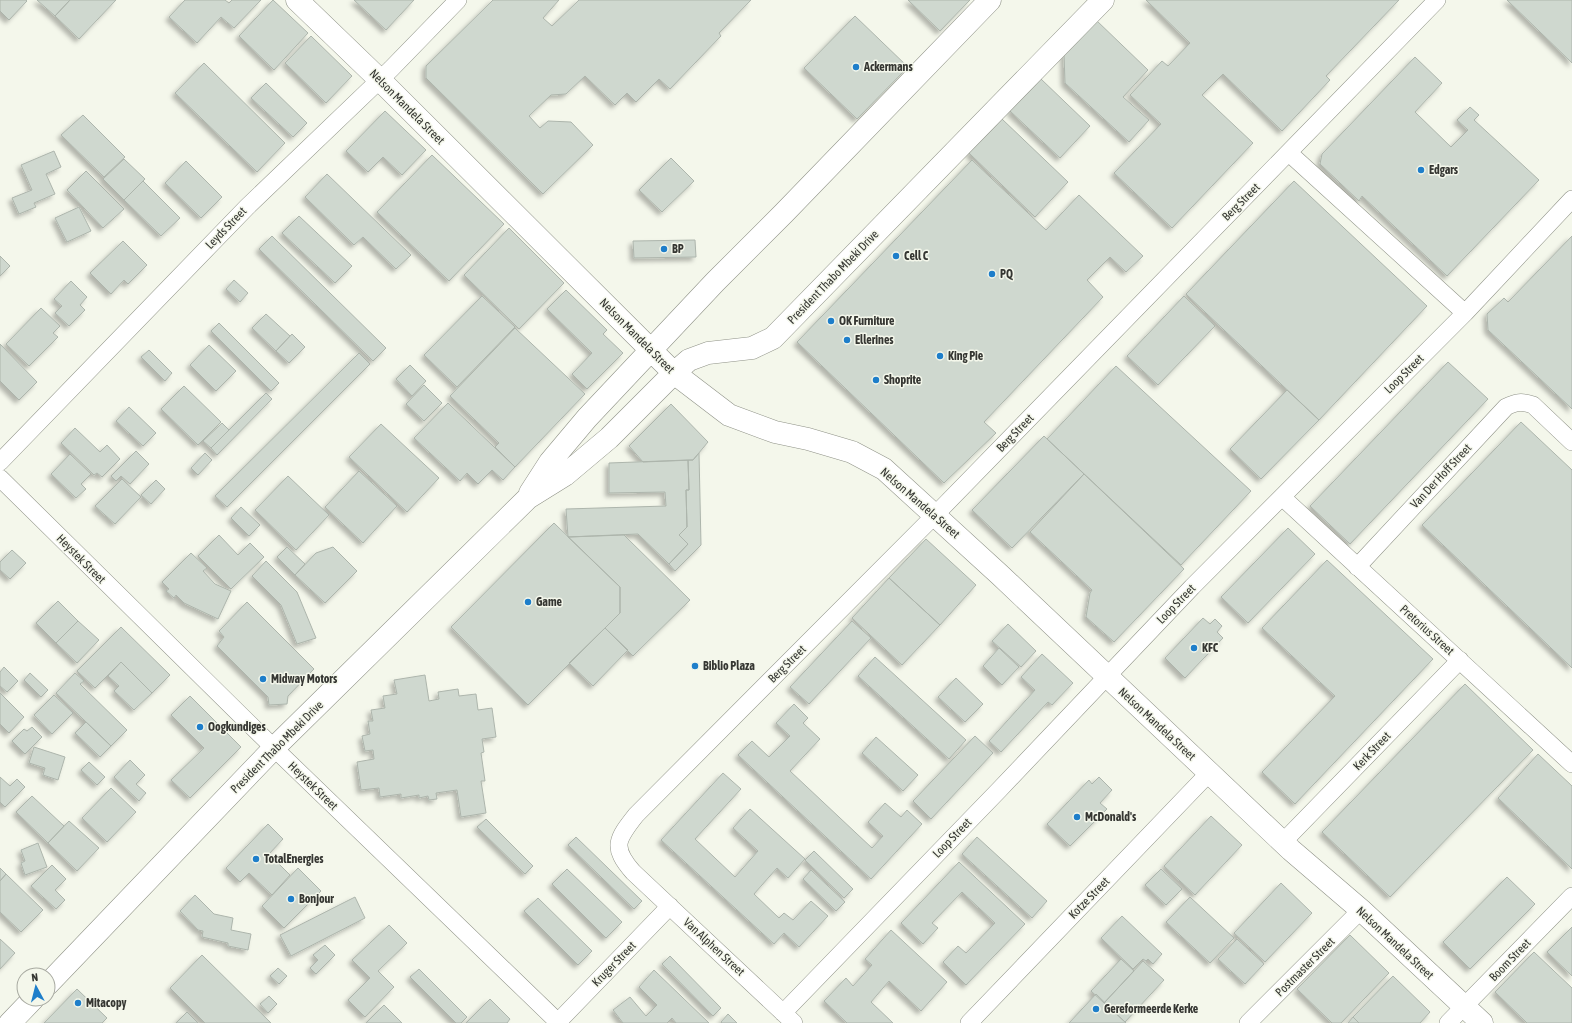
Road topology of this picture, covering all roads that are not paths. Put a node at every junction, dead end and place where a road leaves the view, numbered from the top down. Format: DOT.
graph roads {
  1 [pos="297,0"];
  2 [pos="458,0"];
  3 [pos="990,0"];
  4 [pos="1103,0"];
  5 [pos="1437,0"];
  6 [pos="380,80"];
  7 [pos="1289,153"];
  8 [pos="1572,199"];
  9 [pos="1465,312"];
  10 [pos="652,350"];
  11 [pos="674,373"];
  12 [pos="1572,442"];
  13 [pos="0,462"];
  14 [pos="0,478"];
  15 [pos="1282,497"];
  16 [pos="528,498"];
  17 [pos="935,515"];
  18 [pos="1357,567"];
  19 [pos="1460,660"];
  20 [pos="1107,677"];
  21 [pos="274,748"];
  22 [pos="1569,754"];
  23 [pos="1209,773"];
  24 [pos="1283,842"];
  25 [pos="633,872"];
  26 [pos="1572,896"];
  27 [pos="670,906"];
  28 [pos="1361,910"];
  29 [pos="56,976"];
  30 [pos="26,1007"];
  31 [pos="1464,1007"];
  32 [pos="789,1018"];
  33 [pos="10,1023"];
  34 [pos="558,1023"];
  35 [pos="969,1023"];
  36 [pos="1248,1023"];
  37 [pos="1448,1023"];
  38 [pos="1482,1023"];
  1 -- 6 [label="street, Nelson Mandela Street"];
  2 -- 6 [label="street, Leyds Street"];
  3 -- 10 [label="street, President Thabo Mbeki Drive"];
  4 -- 11 [label="street, President Thabo Mbeki Drive"];
  5 -- 7 [label="street, Berg Street"];
  6 -- 10 [label="street, Nelson Mandela Street"];
  6 -- 13 [label="street, Leyds Street"];
  7 -- 9 [label="street"];
  7 -- 17 [label="street, Berg Street"];
  8 -- 9 [label="street, Loop Street"];
  9 -- 15 [label="street, Loop Street"];
  10 -- 11 [label="street, Nelson Mandela Street"];
  10 -- 16 [label="street, President Thabo Mbeki Drive"];
  11 -- 16 [label="street, President Thabo Mbeki Drive"];
  11 -- 17 [label="street, Nelson Mandela Street"];
  12 -- 18 [label="street, Van Der Hoff Street"];
  14 -- 21 [label="street, Heystek Street"];
  15 -- 18 [label="street, Pretorius Street"];
  15 -- 20 [label="street, Loop Street"];
  16 -- 21 [label="street, President Thabo Mbeki Drive"];
  17 -- 20 [label="street, Nelson Mandela Street"];
  17 -- 25 [label="street, Berg Street"];
  18 -- 19 [label="street, Pretorius Street"];
  19 -- 22 [label="street, Pretorius Street"];
  19 -- 24 [label="street, Kerk Street"];
  20 -- 23 [label="street, Nelson Mandela Street"];
  20 -- 32 [label="street, Loop Street"];
  21 -- 29 [label="street, President Thabo Mbeki Drive"];
  21 -- 34 [label="street, Heystek Street"];
  23 -- 24 [label="street, Nelson Mandela Street"];
  23 -- 35 [label="street, Kotze Street"];
  24 -- 28 [label="street, Nelson Mandela Street"];
  25 -- 27 [label="street, Van Alphen Street"];
  26 -- 31 [label="street, Boom Street"];
  27 -- 32 [label="street, Van Alphen Street"];
  27 -- 34 [label="street, Kruger Street"];
  28 -- 31 [label="street, Nelson Mandela Street"];
  28 -- 36 [label="street, Postmaster Street"];
  30 -- 33 [label="street"];
  31 -- 37 [label="street, Boom Street"];
  31 -- 38 [label="street, Nelson Mandela Street"];
}
